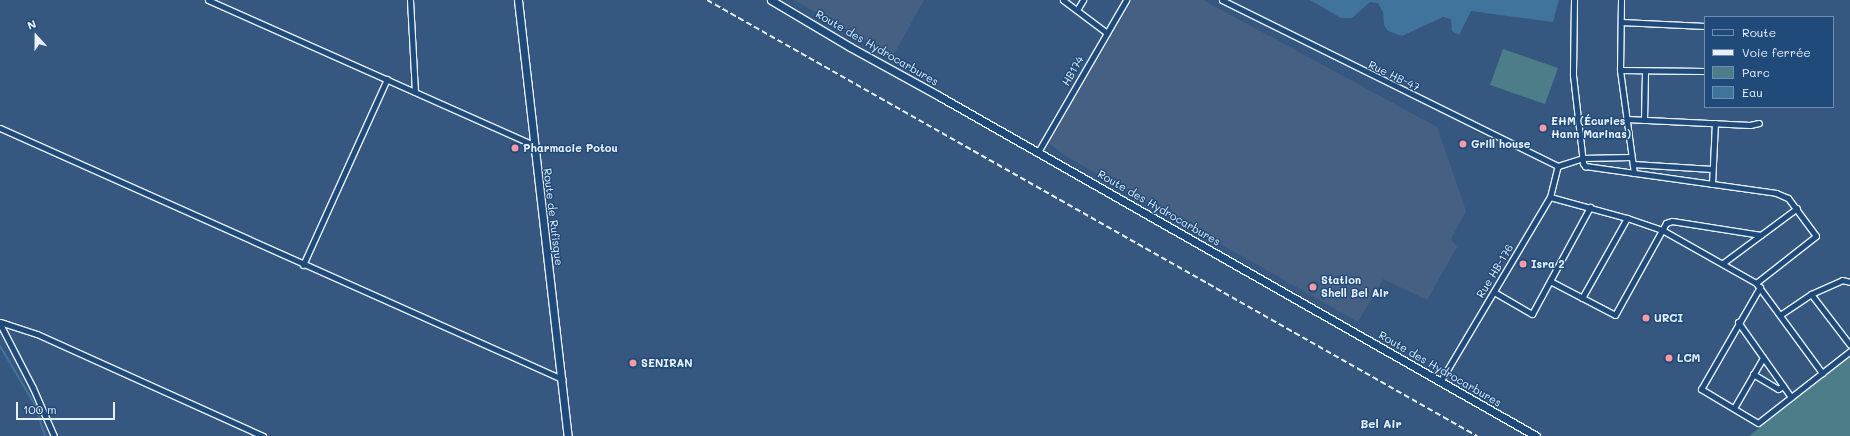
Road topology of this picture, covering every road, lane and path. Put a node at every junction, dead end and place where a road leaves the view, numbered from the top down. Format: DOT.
graph roads {
  1 [pos="208,0"];
  2 [pos="410,0"];
  3 [pos="518,0"];
  4 [pos="771,0"];
  5 [pos="1064,0"];
  6 [pos="1083,0"];
  7 [pos="1126,0"];
  8 [pos="1222,0"];
  9 [pos="1574,0"];
  10 [pos="1622,0"];
  11 [pos="1077,10"];
  12 [pos="1621,22"];
  13 [pos="1704,26"];
  14 [pos="1107,33"];
  15 [pos="1620,70"];
  16 [pos="1645,71"];
  17 [pos="1704,71"];
  18 [pos="386,80"];
  19 [pos="415,92"];
  20 [pos="1626,119"];
  21 [pos="1644,120"];
  22 [pos="1714,123"];
  23 [pos="1759,123"];
  24 [pos="0,128"];
  25 [pos="533,145"];
  26 [pos="1038,152"];
  27 [pos="1631,156"];
  28 [pos="1582,158"];
  29 [pos="1633,164"];
  30 [pos="1558,166"];
  31 [pos="1712,169"];
  32 [pos="1634,173"];
  33 [pos="1712,184"];
  34 [pos="1550,196"];
  35 [pos="1590,207"];
  36 [pos="1797,208"];
  37 [pos="1628,218"];
  38 [pos="1664,231"];
  39 [pos="1761,235"];
  40 [pos="1723,263"];
  41 [pos="303,264"];
  42 [pos="1550,281"];
  43 [pos="1850,282"];
  44 [pos="1756,283"];
  45 [pos="1760,287"];
  46 [pos="1494,292"];
  47 [pos="1812,294"];
  48 [pos="1582,298"];
  49 [pos="1780,315"];
  50 [pos="1738,322"];
  51 [pos="0,323"];
  52 [pos="1850,345"];
  53 [pos="1850,351"];
  54 [pos="1763,358"];
  55 [pos="1822,373"];
  56 [pos="1753,374"];
  57 [pos="562,379"];
  58 [pos="1440,382"];
  59 [pos="1783,386"];
  60 [pos="1791,397"];
  61 [pos="1734,408"];
  62 [pos="54,436"];
  63 [pos="263,436"];
  64 [pos="568,436"];
  65 [pos="1536,436"];
  1 -- 18 [label="street"];
  2 -- 19 [label="street"];
  3 -- 25 [label="street, Route de Rufisque"];
  4 -- 26 [label="street, Route des Hydrocarbures"];
  5 -- 11 [label="street"];
  6 -- 11 [label="street"];
  7 -- 14 [label="street, HB174"];
  8 -- 30 [label="street, Rue HB-47"];
  9 -- 28 [label="street"];
  10 -- 12 [label="street"];
  11 -- 14 [label="street"];
  12 -- 13 [label="street"];
  12 -- 15 [label="street"];
  14 -- 26 [label="street, HB174"];
  15 -- 16 [label="street"];
  15 -- 20 [label="street"];
  16 -- 17 [label="street"];
  16 -- 21 [label="street"];
  18 -- 19 [label="street"];
  18 -- 41 [label="street"];
  19 -- 25 [label="street"];
  20 -- 21 [label="street"];
  20 -- 27 [label="street"];
  21 -- 22 [label="street"];
  22 -- 23 [label="street"];
  22 -- 31 [label="street"];
  24 -- 41 [label="street"];
  25 -- 57 [label="street, Route de Rufisque"];
  26 -- 58 [label="street, Route des Hydrocarbures"];
  27 -- 28 [label="street"];
  27 -- 29 [label="street"];
  28 -- 30 [label="street"];
  28 -- 32 [label="street"];
  29 -- 31 [label="street"];
  29 -- 32 [label="street"];
  30 -- 34 [label="street, Rue HB-176"];
  31 -- 33 [label="street"];
  32 -- 33 [label="street"];
  33 -- 36 [label="street"];
  34 -- 35 [label="street"];
  34 -- 46 [label="street, Rue HB-176"];
  35 -- 37 [label="street"];
  35 -- 42 [label="street"];
  36 -- 39 [label="street"];
  36 -- 44 [label="street"];
  37 -- 38 [label="street"];
  37 -- 48 [label="street"];
  38 -- 39 [label="street"];
  38 -- 40 [label="street"];
  38 -- 48 [label="street"];
  39 -- 40 [label="street"];
  40 -- 44 [label="street"];
  41 -- 57 [label="street"];
  42 -- 46 [label="street"];
  42 -- 48 [label="street"];
  43 -- 47 [label="street"];
  44 -- 45 [label="street"];
  45 -- 49 [label="street"];
  45 -- 50 [label="street"];
  46 -- 58 [label="street, Rue HB-176"];
  47 -- 49 [label="street"];
  47 -- 52 [label="street"];
  49 -- 55 [label="street"];
  50 -- 54 [label="street"];
  50 -- 61 [label="street"];
  51 -- 62 [label="street"];
  51 -- 63 [label="street"];
  53 -- 55 [label="street"];
  54 -- 56 [label="street"];
  54 -- 59 [label="street"];
  55 -- 60 [label="street"];
  56 -- 59 [label="street"];
  56 -- 61 [label="street"];
  57 -- 64 [label="street, Route de Rufisque"];
  58 -- 65 [label="street, Route des Hydrocarbures"];
  59 -- 60 [label="street"];
  60 -- 61 [label="street"];
}
